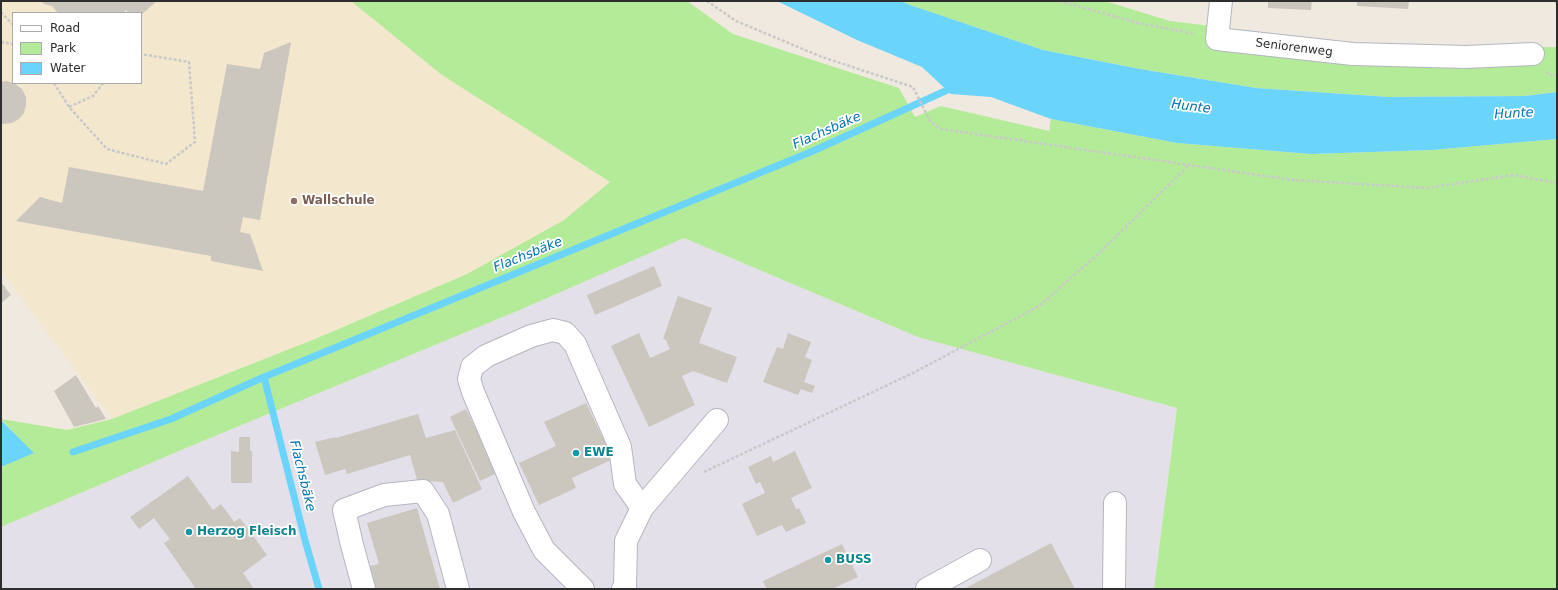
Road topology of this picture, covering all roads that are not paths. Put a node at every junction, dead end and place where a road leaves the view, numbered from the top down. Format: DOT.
graph roads {
  1 [pos="1221,1"];
  2 [pos="1533,54"];
  3 [pos="717,420"];
  4 [pos="1115,503"];
  5 [pos="642,508"];
  6 [pos="980,560"];
  7 [pos="364,589"];
  8 [pos="458,589"];
  9 [pos="583,589"];
  10 [pos="626,589"];
  11 [pos="926,589"];
  12 [pos="1114,589"];
  1 -- 2 [label="street, Seniorenweg"];
  3 -- 5 [label="street"];
  4 -- 12 [label="street"];
  5 -- 9 [label="street"];
  5 -- 10 [label="street"];
  6 -- 11 [label="street"];
  7 -- 8 [label="street"];
}
